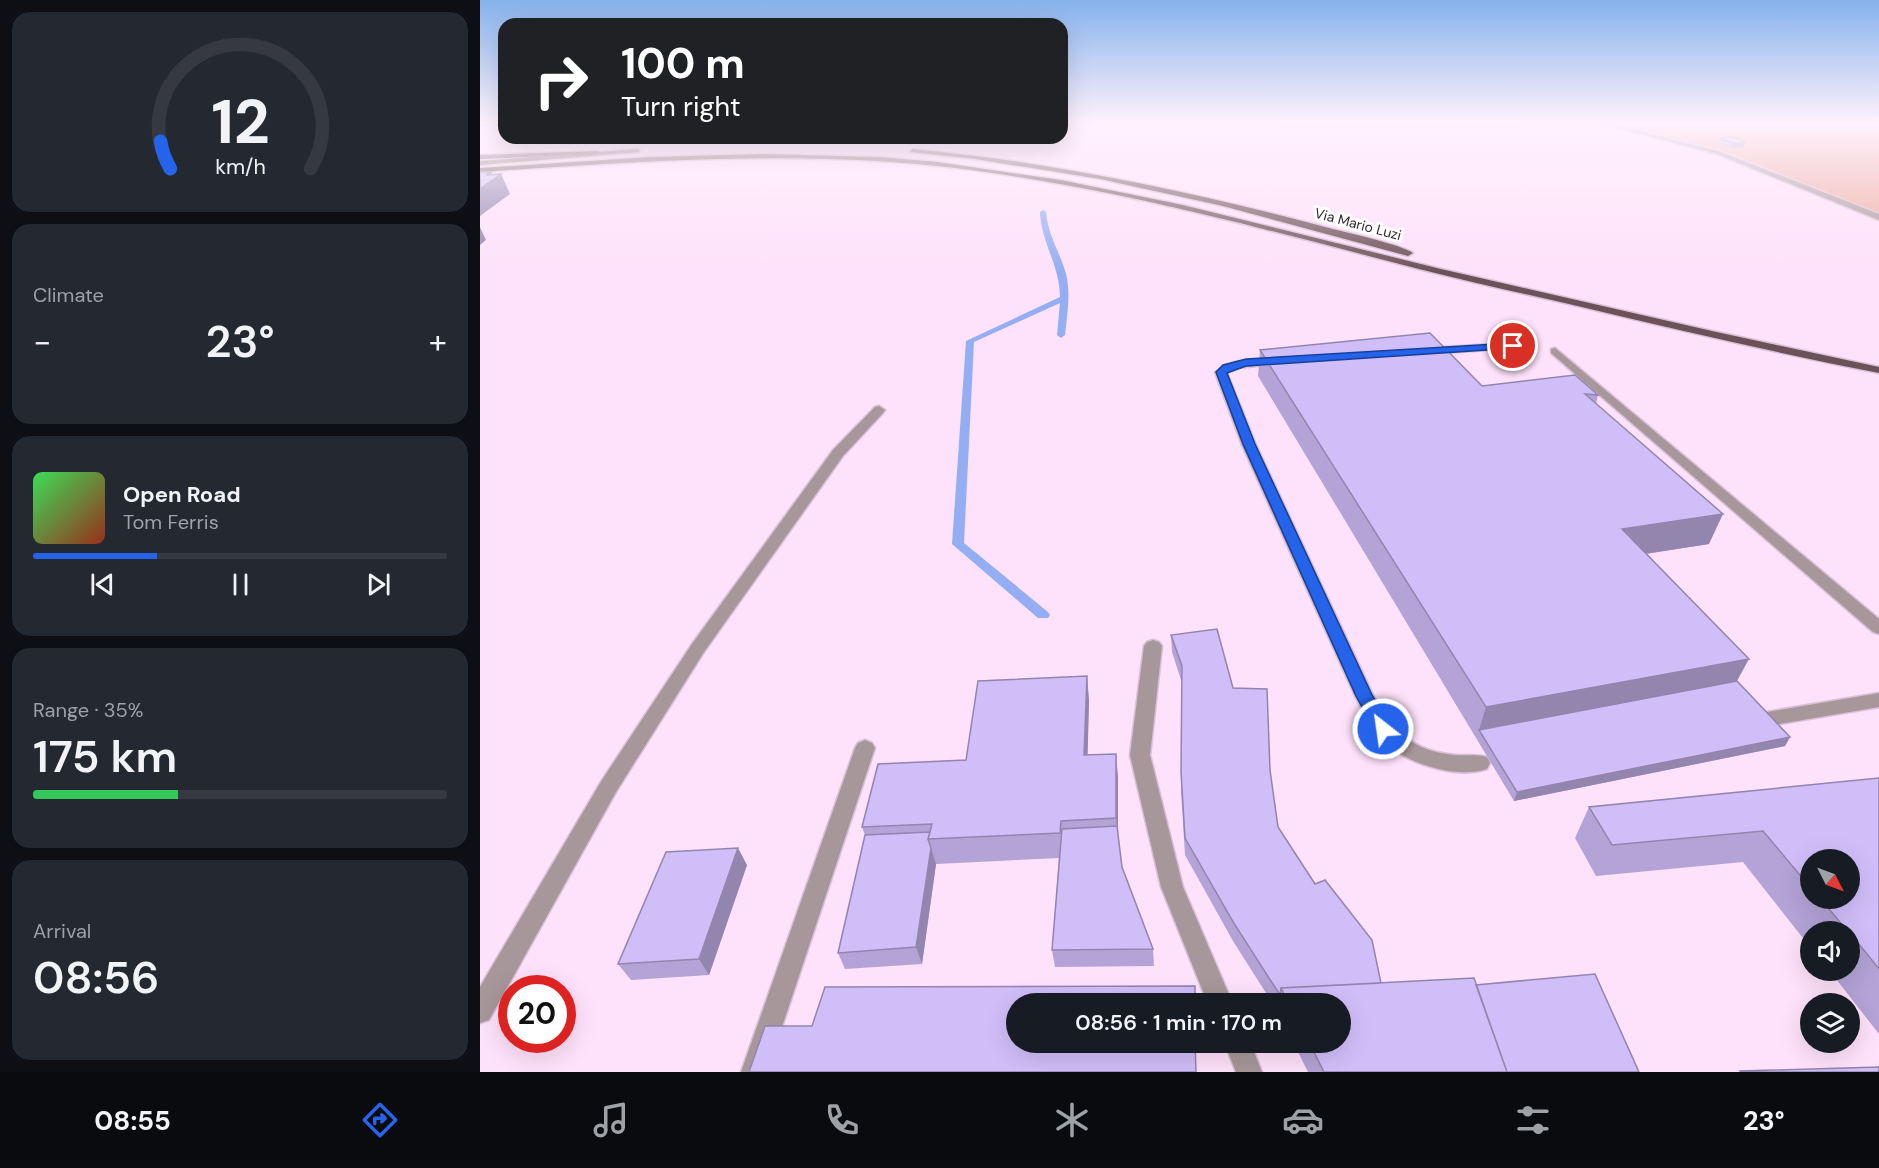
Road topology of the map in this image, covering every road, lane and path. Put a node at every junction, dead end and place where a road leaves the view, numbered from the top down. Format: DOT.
graph roads {
  1 [pos="1010,173"];
  2 [pos="1080,173"];
  3 [pos="1769,173"];
  4 [pos="1879,217"];
  5 [pos="1545,296"];
  6 [pos="1513,346"];
  7 [pos="1556,351"];
  8 [pos="1408,352"];
  9 [pos="1293,360"];
  10 [pos="1879,370"];
  11 [pos="879,410"];
  12 [pos="1879,628"];
  13 [pos="1153,646"];
  14 [pos="1879,700"];
  15 [pos="1767,719"];
  16 [pos="865,748"];
  17 [pos="1480,763"];
  18 [pos="1216,993"];
  19 [pos="480,1011"];
  20 [pos="1242,1053"];
  21 [pos="754,1072"];
  22 [pos="1250,1072"];
  1 -- 5 [label="main road, Via Mario Luzi"];
  2 -- 5 [label="main road, Via Mario Luzi"];
  3 -- 4 [label="street"];
  5 -- 10 [label="main road, Via Mario Luzi"];
  6 -- 8 [label="street"];
  7 -- 12 [label="street"];
  9 -- 17 [label="street"];
  11 -- 19 [label="street"];
  13 -- 18 [label="street"];
  14 -- 15 [label="street"];
  16 -- 21 [label="street"];
  20 -- 22 [label="street"];
}
